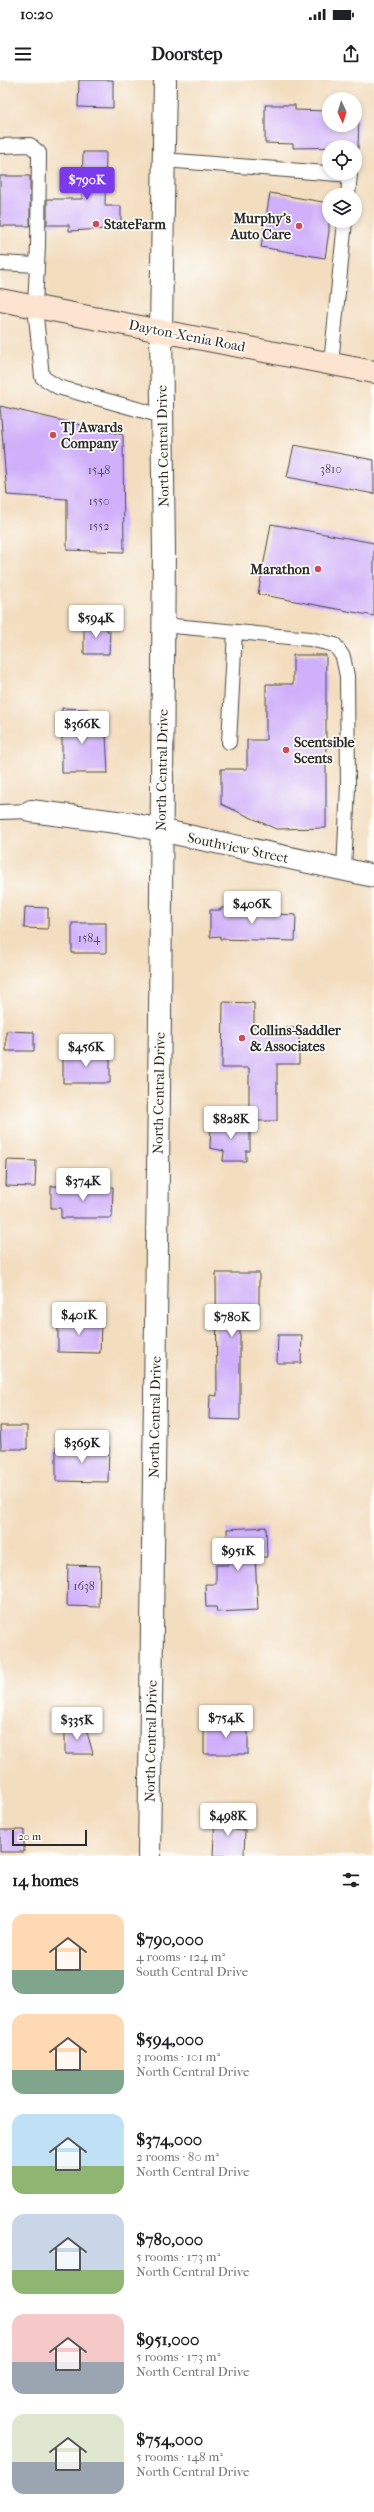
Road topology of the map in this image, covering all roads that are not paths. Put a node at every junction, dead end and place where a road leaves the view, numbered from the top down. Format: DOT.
graph roads {
  1 [pos="165,80"];
  2 [pos="0,146"];
  3 [pos="164,160"];
  4 [pos="349,188"];
  5 [pos="344,228"];
  6 [pos="0,263"];
  7 [pos="37,264"];
  8 [pos="0,300"];
  9 [pos="35,306"];
  10 [pos="161,331"];
  11 [pos="331,364"];
  12 [pos="374,372"];
  13 [pos="162,416"];
  14 [pos="163,625"];
  15 [pos="235,632"];
  16 [pos="229,742"];
  17 [pos="0,812"];
  18 [pos="31,812"];
  19 [pos="162,831"];
  20 [pos="344,870"];
  21 [pos="374,876"];
  22 [pos="149,1856"];
  1 -- 3 [label="street, North Central Drive"];
  2 -- 7 [label="lane"];
  3 -- 4 [label="lane"];
  3 -- 10 [label="street, North Central Drive"];
  5 -- 11 [label="lane"];
  6 -- 7 [label="lane"];
  7 -- 9 [label="lane"];
  8 -- 9 [label="main road, Dayton-Xenia Road"];
  9 -- 10 [label="main road, Dayton-Xenia Road"];
  9 -- 13 [label="lane"];
  10 -- 11 [label="main road, Dayton-Xenia Road"];
  10 -- 13 [label="street, North Central Drive"];
  11 -- 12 [label="main road, Dayton-Xenia Road"];
  13 -- 14 [label="street, North Central Drive"];
  14 -- 15 [label="lane"];
  14 -- 19 [label="street, North Central Drive"];
  15 -- 16 [label="lane"];
  15 -- 20 [label="lane"];
  17 -- 18 [label="lane"];
  18 -- 19 [label="street, Southview Street"];
  19 -- 20 [label="street, Southview Street"];
  19 -- 22 [label="street, North Central Drive"];
  20 -- 21 [label="street, Southview Street"];
}
